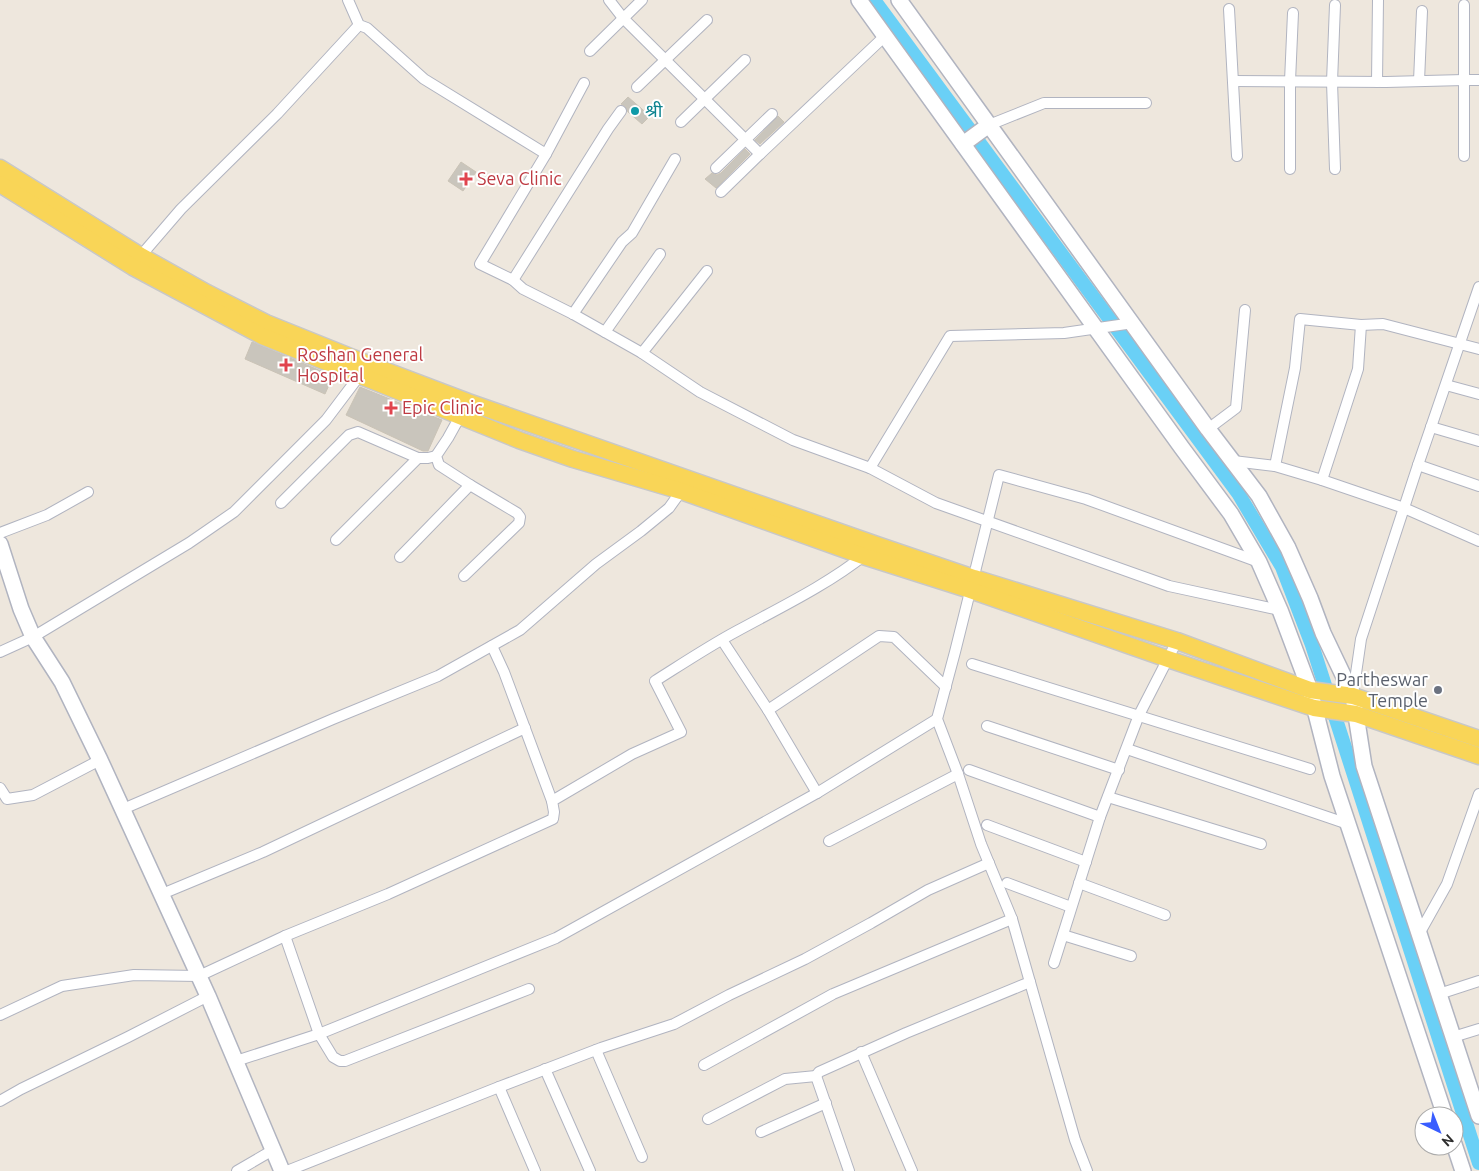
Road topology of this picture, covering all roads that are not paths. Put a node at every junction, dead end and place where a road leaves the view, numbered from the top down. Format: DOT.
graph roads {
  1 [pos="348,0"];
  2 [pos="609,0"];
  3 [pos="642,0"];
  4 [pos="859,0"];
  5 [pos="899,0"];
  6 [pos="1378,0"];
  7 [pos="1335,5"];
  8 [pos="1464,5"];
  9 [pos="1229,9"];
  10 [pos="1422,11"];
  11 [pos="1292,13"];
  12 [pos="623,18"];
  13 [pos="707,20"];
  14 [pos="359,25"];
  15 [pos="886,36"];
  16 [pos="590,51"];
  17 [pos="666,60"];
  18 [pos="744,60"];
  19 [pos="1464,80"];
  20 [pos="1479,80"];
  21 [pos="1233,81"];
  22 [pos="1290,81"];
  23 [pos="1419,81"];
  24 [pos="1332,82"];
  25 [pos="1376,82"];
  26 [pos="584,83"];
  27 [pos="637,87"];
  28 [pos="704,98"];
  29 [pos="1146,103"];
  30 [pos="621,111"];
  31 [pos="772,114"];
  32 [pos="681,122"];
  33 [pos="989,125"];
  34 [pos="746,140"];
  35 [pos="963,144"];
  36 [pos="546,154"];
  37 [pos="760,154"];
  38 [pos="1237,156"];
  39 [pos="1464,156"];
  40 [pos="675,159"];
  41 [pos="0,168"];
  42 [pos="716,168"];
  43 [pos="1290,169"];
  44 [pos="1334,169"];
  45 [pos="0,184"];
  46 [pos="721,192"];
  47 [pos="660,254"];
  48 [pos="137,261"];
  49 [pos="707,271"];
  50 [pos="514,280"];
  51 [pos="1478,292"];
  52 [pos="1245,310"];
  53 [pos="573,314"];
  54 [pos="1132,324"];
  55 [pos="1361,325"];
  56 [pos="1095,328"];
  57 [pos="605,332"];
  58 [pos="1460,344"];
  59 [pos="1479,349"];
  60 [pos="642,353"];
  61 [pos="364,370"];
  62 [pos="1446,385"];
  63 [pos="1479,394"];
  64 [pos="468,402"];
  65 [pos="460,417"];
  66 [pos="1431,427"];
  67 [pos="1208,429"];
  68 [pos="1479,441"];
  69 [pos="436,456"];
  70 [pos="418,458"];
  71 [pos="1233,461"];
  72 [pos="1418,465"];
  73 [pos="1275,466"];
  74 [pos="870,468"];
  75 [pos="1322,480"];
  76 [pos="470,485"];
  77 [pos="685,485"];
  78 [pos="1479,486"];
  79 [pos="88,492"];
  80 [pos="281,503"];
  81 [pos="1404,508"];
  82 [pos="988,522"];
  83 [pos="0,532"];
  84 [pos="336,540"];
  85 [pos="1479,541"];
  86 [pos="0,544"];
  87 [pos="877,545"];
  88 [pos="863,556"];
  89 [pos="400,557"];
  90 [pos="1259,562"];
  91 [pos="464,576"];
  92 [pos="972,584"];
  93 [pos="1280,610"];
  94 [pos="33,637"];
  95 [pos="722,640"];
  96 [pos="1177,641"];
  97 [pos="492,646"];
  98 [pos="0,652"];
  99 [pos="1168,659"];
  100 [pos="972,664"];
  101 [pos="946,687"];
  102 [pos="1310,690"];
  103 [pos="1346,695"];
  104 [pos="1314,708"];
  105 [pos="768,710"];
  106 [pos="1349,712"];
  107 [pos="1139,715"];
  108 [pos="937,718"];
  109 [pos="987,726"];
  110 [pos="525,728"];
  111 [pos="1479,739"];
  112 [pos="1126,749"];
  113 [pos="1479,756"];
  114 [pos="100,760"];
  115 [pos="1310,769"];
  116 [pos="969,770"];
  117 [pos="1119,770"];
  118 [pos="958,774"];
  119 [pos="0,788"];
  120 [pos="817,793"];
  121 [pos="1479,794"];
  122 [pos="1108,797"];
  123 [pos="552,801"];
  124 [pos="123,809"];
  125 [pos="1100,817"];
  126 [pos="1348,824"];
  127 [pos="987,825"];
  128 [pos="829,841"];
  129 [pos="1261,844"];
  130 [pos="1086,862"];
  131 [pos="989,863"];
  132 [pos="1007,883"];
  133 [pos="1079,883"];
  134 [pos="162,894"];
  135 [pos="1072,907"];
  136 [pos="1165,915"];
  137 [pos="1012,919"];
  138 [pos="1419,934"];
  139 [pos="1063,935"];
  140 [pos="285,936"];
  141 [pos="1131,956"];
  142 [pos="1054,963"];
  143 [pos="198,976"];
  144 [pos="1479,981"];
  145 [pos="1030,982"];
  146 [pos="529,989"];
  147 [pos="1439,994"];
  148 [pos="208,996"];
  149 [pos="0,1015"];
  150 [pos="1479,1028"];
  151 [pos="319,1034"];
  152 [pos="1453,1037"];
  153 [pos="596,1050"];
  154 [pos="861,1052"];
  155 [pos="236,1061"];
  156 [pos="704,1064"];
  157 [pos="545,1069"];
  158 [pos="816,1076"];
  159 [pos="1474,1084"];
  160 [pos="499,1087"];
  161 [pos="0,1101"];
  162 [pos="826,1103"];
  163 [pos="1442,1106"];
  164 [pos="1479,1116"];
  165 [pos="708,1119"];
  166 [pos="761,1132"];
  167 [pos="273,1150"];
  168 [pos="1458,1156"];
  169 [pos="642,1157"];
  170 [pos="237,1171"];
  171 [pos="282,1171"];
  172 [pos="287,1171"];
  173 [pos="535,1171"];
  174 [pos="590,1171"];
  175 [pos="849,1171"];
  176 [pos="912,1171"];
  177 [pos="1087,1171"];
  178 [pos="1463,1171"];
  1 -- 14 [label="street"];
  2 -- 12 [label="street"];
  3 -- 12 [label="street"];
  4 -- 15 [label="street"];
  5 -- 33 [label="street"];
  6 -- 25 [label="street"];
  7 -- 24 [label="street"];
  8 -- 19 [label="street"];
  9 -- 21 [label="street"];
  10 -- 23 [label="street"];
  11 -- 22 [label="street"];
  12 -- 16 [label="street"];
  12 -- 17 [label="street"];
  13 -- 17 [label="street"];
  14 -- 36 [label="street"];
  14 -- 48 [label="street"];
  15 -- 35 [label="street"];
  15 -- 37 [label="street"];
  17 -- 27 [label="street"];
  17 -- 28 [label="street"];
  18 -- 28 [label="street"];
  19 -- 20 [label="street"];
  19 -- 23 [label="street"];
  19 -- 39 [label="street"];
  21 -- 22 [label="street"];
  21 -- 38 [label="street"];
  22 -- 24 [label="street"];
  22 -- 43 [label="street"];
  23 -- 25 [label="street"];
  24 -- 25 [label="street"];
  24 -- 44 [label="street"];
  26 -- 36 [label="street"];
  28 -- 32 [label="street"];
  28 -- 34 [label="street"];
  29 -- 33 [label="street"];
  30 -- 50 [label="street"];
  31 -- 34 [label="street"];
  33 -- 35 [label="street"];
  33 -- 54 [label="street"];
  34 -- 37 [label="street"];
  34 -- 42 [label="street"];
  35 -- 56 [label="street"];
  36 -- 50 [label="street"];
  37 -- 46 [label="street"];
  40 -- 53 [label="street"];
  41 -- 48 [label="main road"];
  45 -- 48 [label="main road"];
  47 -- 57 [label="street"];
  48 -- 61 [label="main road"];
  49 -- 60 [label="street"];
  50 -- 53 [label="street"];
  51 -- 58 [label="street"];
  52 -- 67 [label="street"];
  53 -- 57 [label="street"];
  54 -- 56 [label="street"];
  54 -- 67 [label="street"];
  55 -- 58 [label="street"];
  55 -- 73 [label="street"];
  55 -- 75 [label="street"];
  56 -- 74 [label="street"];
  56 -- 90 [label="street"];
  57 -- 60 [label="street"];
  58 -- 59 [label="street"];
  58 -- 62 [label="street"];
  60 -- 74 [label="street"];
  61 -- 64 [label="main road"];
  61 -- 65 [label="main road"];
  61 -- 94 [label="street"];
  62 -- 63 [label="street"];
  62 -- 66 [label="street"];
  64 -- 65 [label="street"];
  64 -- 77 [label="main road"];
  65 -- 69 [label="street"];
  65 -- 77 [label="main road"];
  66 -- 68 [label="street"];
  66 -- 72 [label="street"];
  67 -- 71 [label="street"];
  69 -- 70 [label="street"];
  69 -- 76 [label="street"];
  70 -- 80 [label="street"];
  70 -- 84 [label="street"];
  71 -- 73 [label="street"];
  71 -- 103 [label="street"];
  72 -- 78 [label="street"];
  72 -- 81 [label="street"];
  73 -- 75 [label="street"];
  74 -- 82 [label="street"];
  75 -- 81 [label="street"];
  76 -- 89 [label="street"];
  76 -- 91 [label="street"];
  77 -- 87 [label="main road"];
  77 -- 88 [label="main road"];
  77 -- 97 [label="street"];
  79 -- 83 [label="street"];
  81 -- 85 [label="street"];
  81 -- 103 [label="street"];
  82 -- 90 [label="street"];
  82 -- 92 [label="street"];
  82 -- 93 [label="street"];
  86 -- 94 [label="street"];
  87 -- 88 [label="street"];
  87 -- 92 [label="main road"];
  88 -- 92 [label="main road"];
  88 -- 95 [label="street"];
  90 -- 93 [label="street"];
  92 -- 96 [label="main road"];
  92 -- 99 [label="main road"];
  92 -- 101 [label="street"];
  93 -- 102 [label="street"];
  94 -- 98 [label="street"];
  94 -- 114 [label="street"];
  95 -- 105 [label="street"];
  95 -- 123 [label="street"];
  96 -- 99 [label="street"];
  96 -- 102 [label="main road"];
  97 -- 110 [label="street"];
  97 -- 124 [label="street"];
  99 -- 104 [label="main road"];
  99 -- 107 [label="street"];
  100 -- 107 [label="street"];
  101 -- 105 [label="street"];
  101 -- 108 [label="street"];
  102 -- 103 [label="main road"];
  102 -- 104 [label="street"];
  103 -- 106 [label="street"];
  103 -- 111 [label="main road"];
  104 -- 106 [label="main road"];
  104 -- 126 [label="street"];
  105 -- 120 [label="street"];
  106 -- 113 [label="main road"];
  106 -- 138 [label="street"];
  107 -- 112 [label="street"];
  107 -- 115 [label="street"];
  108 -- 118 [label="street"];
  108 -- 120 [label="street"];
  109 -- 117 [label="street"];
  110 -- 123 [label="street"];
  110 -- 134 [label="street"];
  112 -- 117 [label="street"];
  112 -- 126 [label="street"];
  114 -- 119 [label="street"];
  114 -- 124 [label="street"];
  116 -- 125 [label="street"];
  117 -- 122 [label="street"];
  118 -- 128 [label="street"];
  118 -- 131 [label="street"];
  120 -- 151 [label="street"];
  121 -- 138 [label="street"];
  122 -- 125 [label="street"];
  122 -- 129 [label="street"];
  123 -- 140 [label="street"];
  124 -- 134 [label="street"];
  125 -- 130 [label="street"];
  126 -- 163 [label="street"];
  127 -- 130 [label="street"];
  130 -- 133 [label="street"];
  131 -- 137 [label="street"];
  131 -- 153 [label="street"];
  132 -- 135 [label="street"];
  133 -- 135 [label="street"];
  133 -- 136 [label="street"];
  134 -- 143 [label="street"];
  135 -- 139 [label="street"];
  137 -- 145 [label="street"];
  137 -- 156 [label="street"];
  138 -- 147 [label="street"];
  139 -- 141 [label="street"];
  139 -- 142 [label="street"];
  140 -- 143 [label="street"];
  140 -- 151 [label="street"];
  143 -- 148 [label="street"];
  143 -- 149 [label="street"];
  144 -- 147 [label="street"];
  145 -- 154 [label="street"];
  145 -- 177 [label="street"];
  146 -- 151 [label="street"];
  147 -- 152 [label="street"];
  148 -- 155 [label="street"];
  148 -- 161 [label="street"];
  150 -- 152 [label="street"];
  151 -- 155 [label="street"];
  152 -- 159 [label="street"];
  153 -- 157 [label="street"];
  153 -- 169 [label="street"];
  154 -- 158 [label="street"];
  154 -- 176 [label="street"];
  155 -- 167 [label="street"];
  157 -- 160 [label="street"];
  157 -- 174 [label="street"];
  158 -- 162 [label="street"];
  158 -- 165 [label="street"];
  159 -- 164 [label="street"];
  160 -- 172 [label="street"];
  160 -- 173 [label="street"];
  162 -- 166 [label="street"];
  162 -- 175 [label="street"];
  167 -- 170 [label="street"];
  167 -- 171 [label="street"];
  168 -- 178 [label="street"];
}
